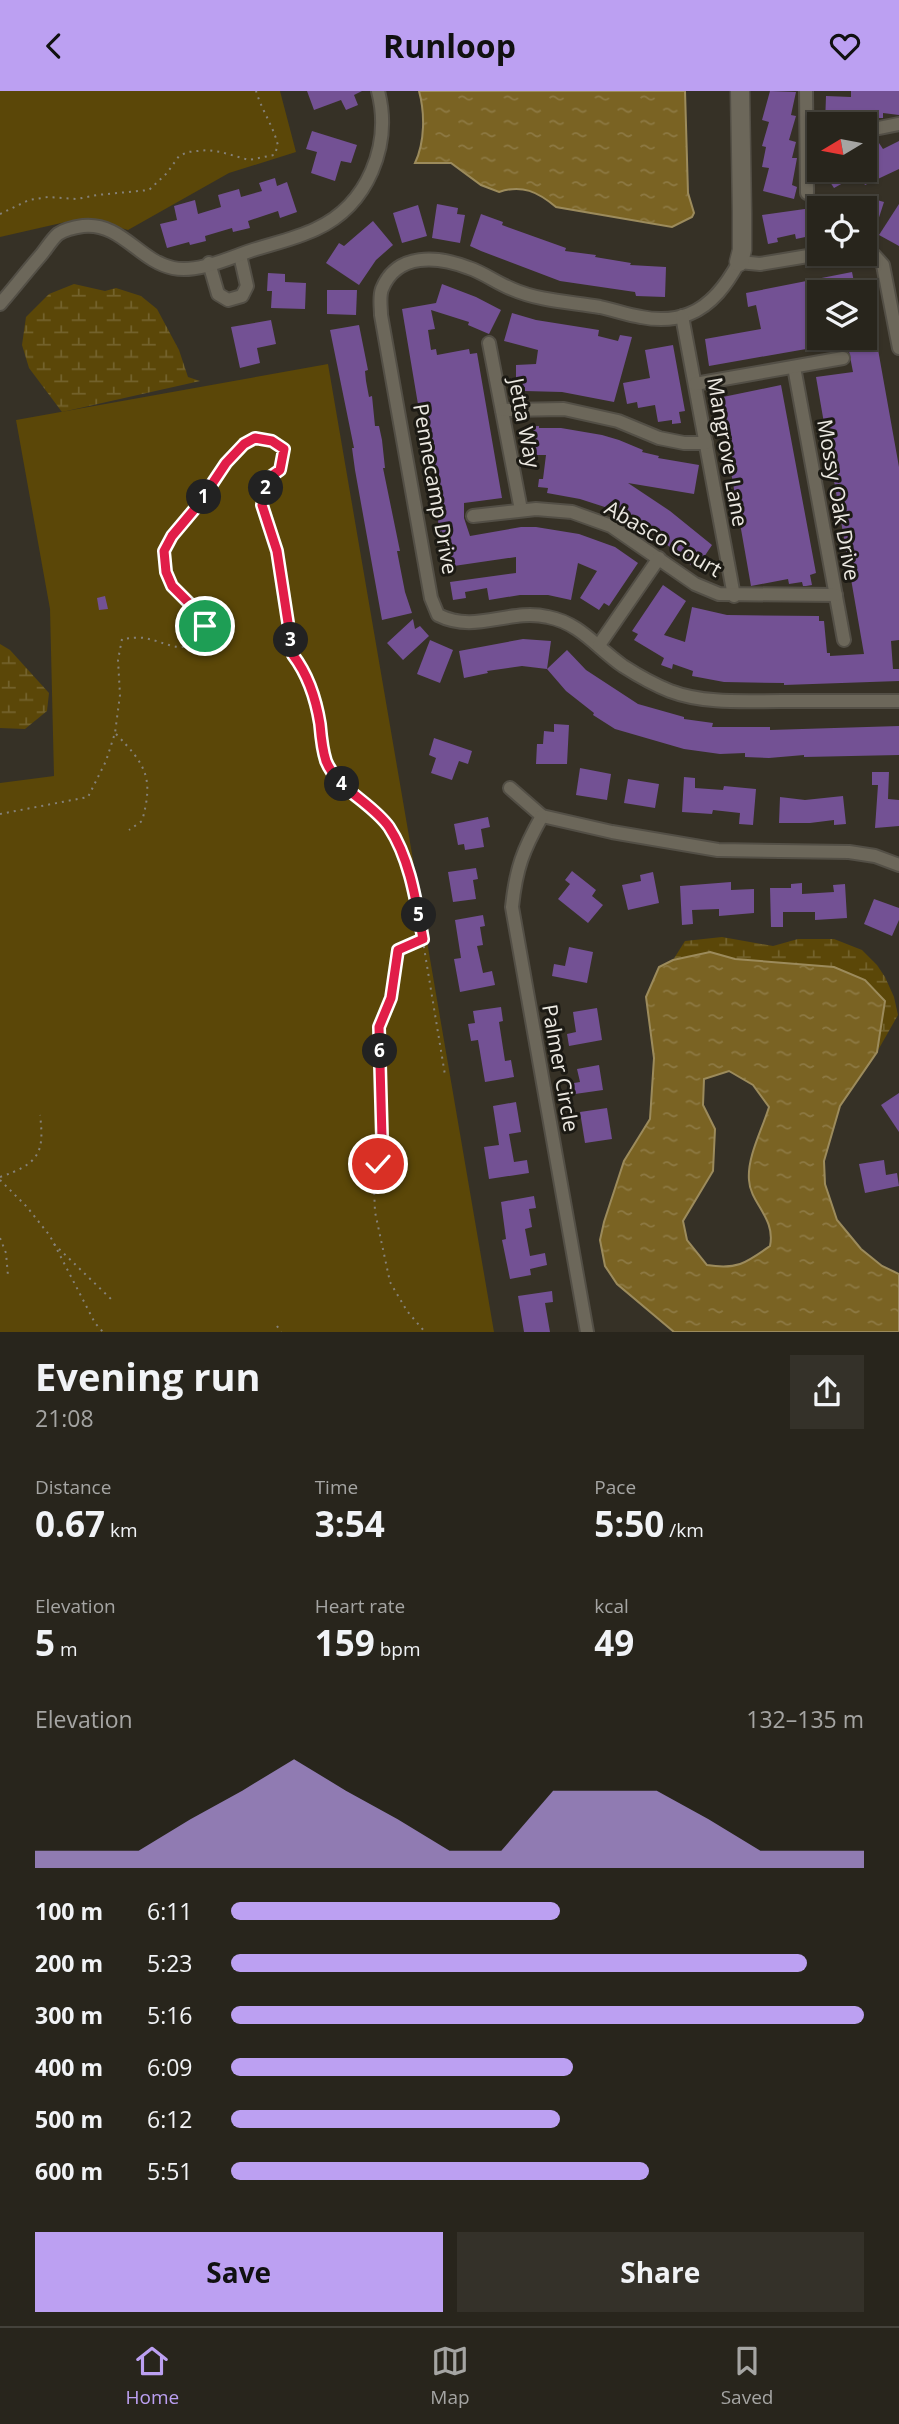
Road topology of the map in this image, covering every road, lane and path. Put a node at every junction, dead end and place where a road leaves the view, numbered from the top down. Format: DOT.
graph roads {
  1 [pos="256,91"];
  2 [pos="378,91"];
  3 [pos="740,91"];
  4 [pos="806,91"];
  5 [pos="809,112"];
  6 [pos="899,124"];
  7 [pos="877,128"];
  8 [pos="808,182"];
  9 [pos="807,193"];
  10 [pos="0,214"];
  11 [pos="240,255"];
  12 [pos="807,256"];
  13 [pos="877,258"];
  14 [pos="740,262"];
  15 [pos="209,264"];
  16 [pos="0,304"];
  17 [pos="682,316"];
  18 [pos="489,343"];
  19 [pos="899,348"];
  20 [pos="843,358"];
  21 [pos="794,367"];
  22 [pos="695,384"];
  23 [pos="502,410"];
  24 [pos="706,443"];
  25 [pos="521,510"];
  26 [pos="473,516"];
  27 [pos="659,558"];
  28 [pos="734,596"];
  29 [pos="836,596"];
  30 [pos="844,640"];
  31 [pos="599,645"];
  32 [pos="899,701"];
  33 [pos="115,733"];
  34 [pos="510,788"];
  35 [pos="0,814"];
  36 [pos="542,817"];
  37 [pos="129,830"];
  38 [pos="899,865"];
  39 [pos="423,939"];
  40 [pos="445,1075"];
  41 [pos="40,1115"];
  42 [pos="0,1178"];
  43 [pos="0,1238"];
  44 [pos="53,1243"];
  45 [pos="8,1276"];
  46 [pos="111,1299"];
  47 [pos="277,1326"];
  48 [pos="103,1332"];
  49 [pos="281,1332"];
  50 [pos="425,1332"];
  51 [pos="587,1332"];
  1 -- 10 [label="path"];
  2 -- 11 [label="street"];
  3 -- 14 [label="street"];
  4 -- 5 [label="street"];
  6 -- 7 [label="street"];
  8 -- 9 [label="street"];
  11 -- 15 [label="street"];
  11 -- 15 [label="street"];
  12 -- 14 [label="street"];
  13 -- 19 [label="street"];
  14 -- 17 [label="street, Pennecamp Drive"];
  15 -- 16 [label="street"];
  17 -- 22 [label="street, Mangrove Lane"];
  17 -- 31 [label="street, Pennecamp Drive"];
  18 -- 23 [label="street, Jetta Way"];
  20 -- 21 [label="street"];
  21 -- 22 [label="street"];
  21 -- 29 [label="street, Mossy Oak Drive"];
  22 -- 24 [label="street, Mangrove Lane"];
  23 -- 24 [label="street"];
  23 -- 25 [label="street, Jetta Way"];
  24 -- 28 [label="street, Mangrove Lane"];
  25 -- 26 [label="street, Abasco Court"];
  25 -- 27 [label="street, Abasco Court"];
  27 -- 28 [label="street, Abasco Court"];
  27 -- 31 [label="street"];
  28 -- 29 [label="street, Abasco Court"];
  29 -- 30 [label="street, Mossy Oak Drive"];
  31 -- 32 [label="street, Pennecamp Drive"];
  33 -- 35 [label="path"];
  33 -- 37 [label="path"];
  33 -- 39 [label="path"];
  34 -- 36 [label="street"];
  36 -- 38 [label="street"];
  36 -- 51 [label="street, Palmer Circle"];
  39 -- 40 [label="path"];
  39 -- 50 [label="path"];
  41 -- 42 [label="path"];
  42 -- 44 [label="path"];
  43 -- 45 [label="path"];
  44 -- 46 [label="path"];
  44 -- 48 [label="path"];
  47 -- 49 [label="path"];
}
